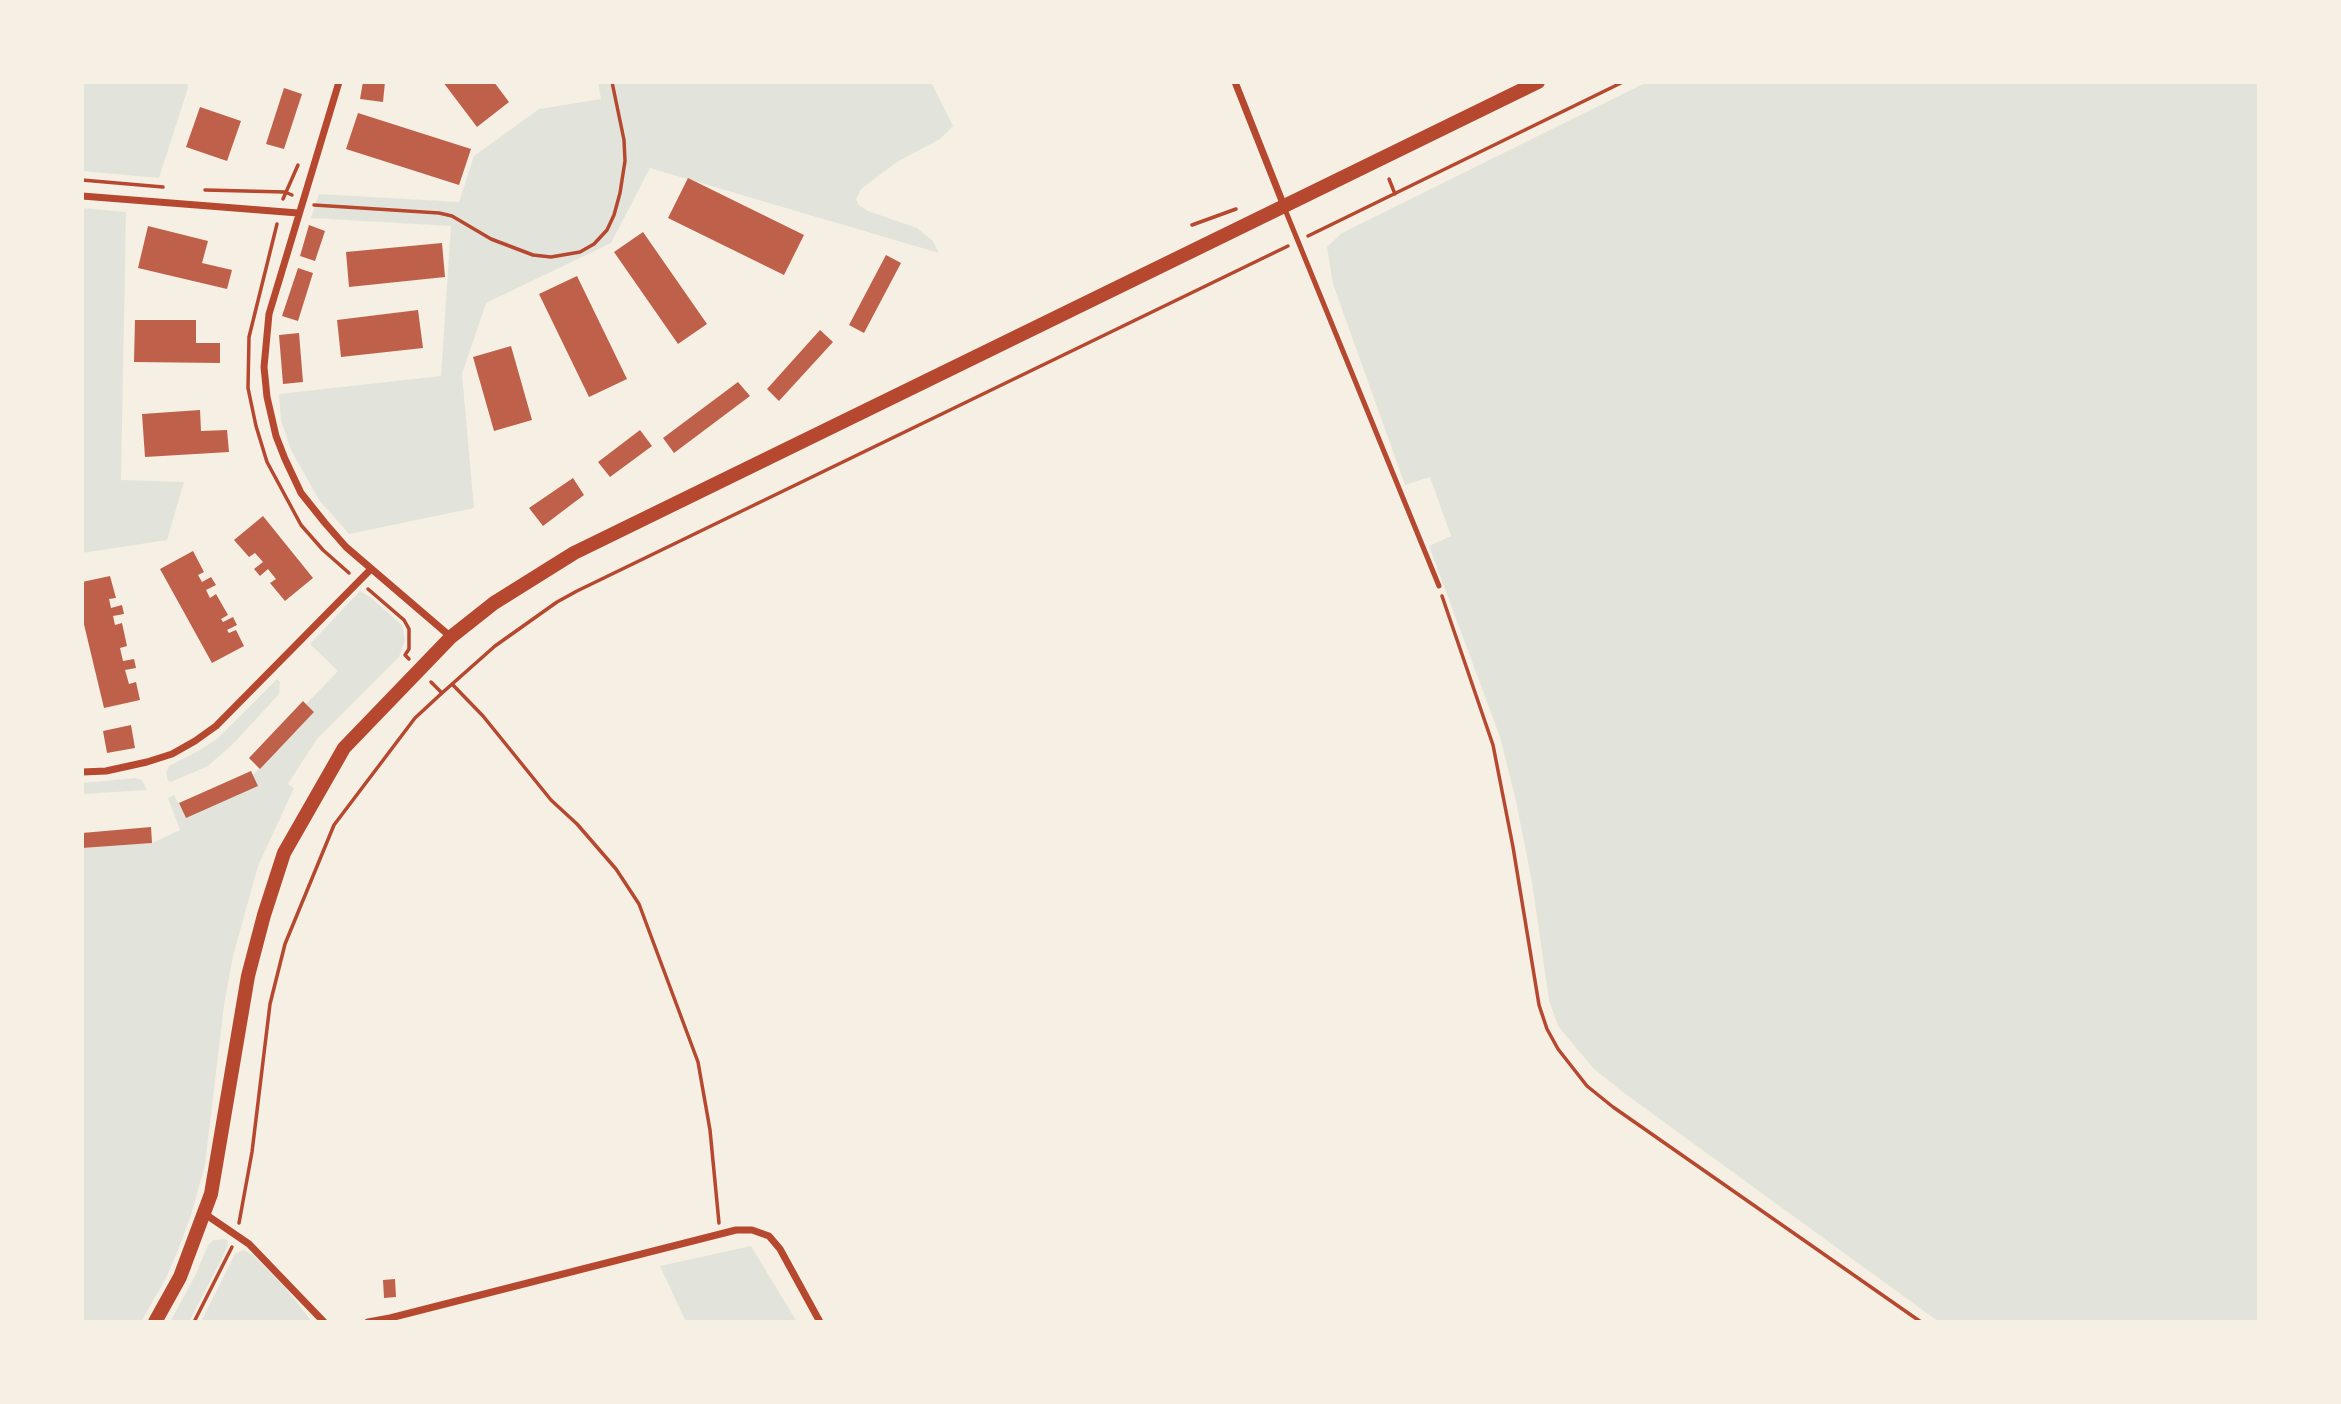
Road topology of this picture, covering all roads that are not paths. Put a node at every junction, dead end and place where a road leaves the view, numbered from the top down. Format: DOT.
graph roads {
  1 [pos="339,82"];
  2 [pos="1236,82"];
  3 [pos="1538,82"];
  4 [pos="82,196"];
  5 [pos="1284,207"];
  6 [pos="299,213"];
  7 [pos="372,569"];
  8 [pos="1438,586"];
  9 [pos="451,636"];
  10 [pos="82,772"];
  11 [pos="205,1214"];
  12 [pos="155,1322"];
  13 [pos="324,1322"];
  14 [pos="368,1322"];
  15 [pos="820,1322"];
  1 -- 6 [label="street"];
  2 -- 5 [label="street"];
  3 -- 5 [label="main road"];
  4 -- 6 [label="street"];
  5 -- 8 [label="lane"];
  5 -- 9 [label="main road"];
  6 -- 7 [label="street"];
  7 -- 9 [label="street"];
  7 -- 10 [label="street"];
  9 -- 11 [label="main road"];
  11 -- 12 [label="main road"];
  11 -- 13 [label="street"];
  14 -- 15 [label="street"];
}
